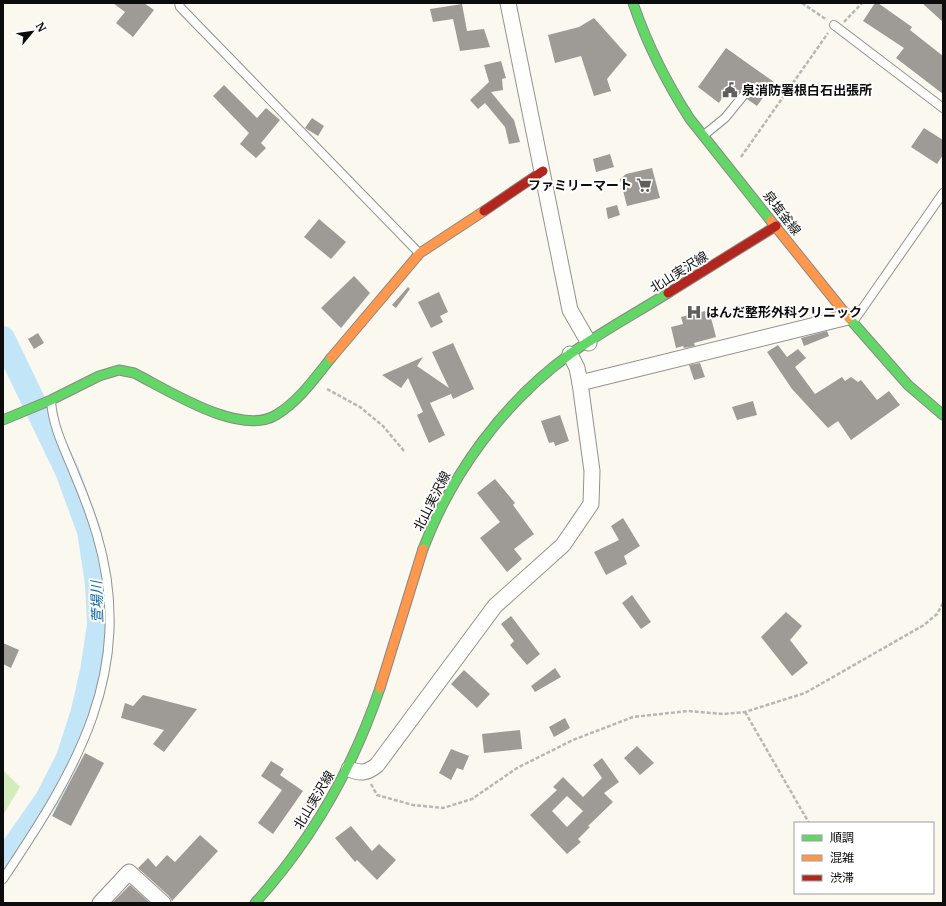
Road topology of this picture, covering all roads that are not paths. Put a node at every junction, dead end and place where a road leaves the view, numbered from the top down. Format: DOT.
graph roads {
  1 [pos="179,3"];
  2 [pos="508,3"];
  3 [pos="633,3"];
  4 [pos="834,25"];
  5 [pos="743,96"];
  6 [pos="943,108"];
  7 [pos="704,136"];
  8 [pos="543,171"];
  9 [pos="943,193"];
  10 [pos="776,226"];
  11 [pos="420,253"];
  12 [pos="851,319"];
  13 [pos="589,342"];
  14 [pos="570,354"];
  15 [pos="580,383"];
  16 [pos="47,402"];
  17 [pos="943,415"];
  18 [pos="3,420"];
  19 [pos="348,769"];
  20 [pos="3,879"];
  21 [pos="262,901"];
  22 [pos="100,903"];
  23 [pos="163,903"];
  1 -- 11 [label="lane"];
  2 -- 8 [label="street"];
  3 -- 7 [label="street, 泉塩釜線"];
  4 -- 6 [label="lane"];
  5 -- 7 [label="lane"];
  7 -- 10 [label="street, 泉塩釜線"];
  8 -- 11 [label="street"];
  8 -- 13 [label="street"];
  9 -- 12 [label="lane"];
  10 -- 12 [label="street, 泉塩釜線"];
  10 -- 13 [label="street, 北山実沢線"];
  11 -- 16 [label="street"];
  12 -- 15 [label="street"];
  12 -- 17 [label="street, 泉塩釜線"];
  13 -- 14 [label="street, 北山実沢線"];
  14 -- 15 [label="street"];
  14 -- 19 [label="street, 北山実沢線"];
  15 -- 19 [label="street"];
  16 -- 18 [label="street"];
  16 -- 20 [label="lane"];
  19 -- 21 [label="street, 北山実沢線"];
  22 -- 23 [label="street"];
}
